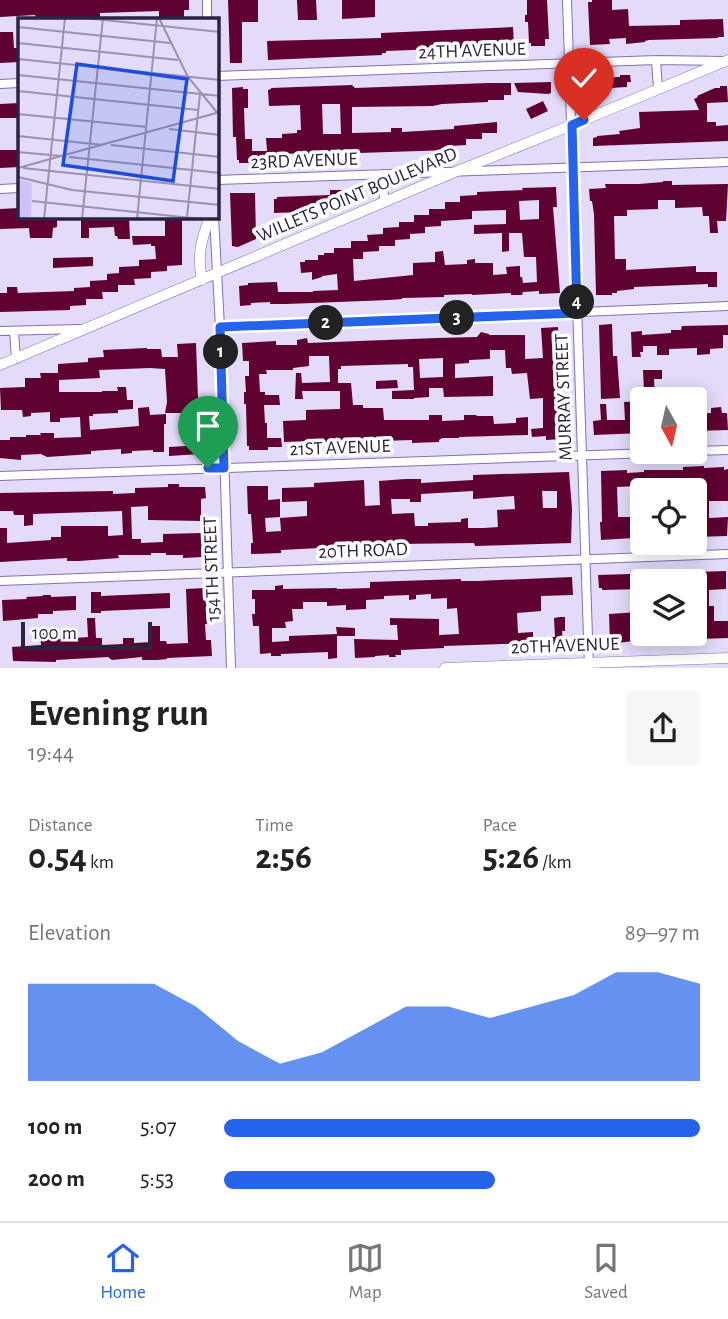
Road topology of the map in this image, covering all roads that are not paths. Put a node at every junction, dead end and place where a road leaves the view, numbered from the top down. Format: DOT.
graph roads {
  1 [pos="206,0"];
  2 [pos="568,0"];
  3 [pos="207,18"];
  4 [pos="656,60"];
  5 [pos="727,60"];
  6 [pos="570,63"];
  7 [pos="219,76"];
  8 [pos="18,83"];
  9 [pos="0,84"];
  10 [pos="658,89"];
  11 [pos="572,125"];
  12 [pos="728,162"];
  13 [pos="573,168"];
  14 [pos="455,172"];
  15 [pos="383,174"];
  16 [pos="219,180"];
  17 [pos="0,188"];
  18 [pos="18,188"];
  19 [pos="384,202"];
  20 [pos="211,219"];
  21 [pos="212,219"];
  22 [pos="216,274"];
  23 [pos="202,280"];
  24 [pos="728,306"];
  25 [pos="577,313"];
  26 [pos="220,327"];
  27 [pos="86,329"];
  28 [pos="0,331"];
  29 [pos="14,331"];
  30 [pos="16,359"];
  31 [pos="0,365"];
  32 [pos="728,450"];
  33 [pos="707,451"];
  34 [pos="630,454"];
  35 [pos="582,455"];
  36 [pos="224,468"];
  37 [pos="0,476"];
  38 [pos="728,554"];
  39 [pos="585,559"];
  40 [pos="228,572"];
  41 [pos="0,581"];
  42 [pos="728,658"];
  43 [pos="589,665"];
  44 [pos="231,668"];
  45 [pos="445,668"];
  1 -- 3 [label="street"];
  2 -- 6 [label="street, MURRAY STREET"];
  4 -- 5 [label="street, 24TH AVENUE"];
  4 -- 6 [label="street, 24TH AVENUE"];
  4 -- 10 [label="street"];
  5 -- 10 [label="street, WILLETS POINT BOULEVARD"];
  6 -- 7 [label="street, 24TH AVENUE"];
  6 -- 11 [label="street, MURRAY STREET"];
  8 -- 9 [label="street"];
  10 -- 11 [label="street, WILLETS POINT BOULEVARD"];
  11 -- 13 [label="street, MURRAY STREET"];
  11 -- 14 [label="street, WILLETS POINT BOULEVARD"];
  12 -- 13 [label="street, 23RD AVENUE"];
  13 -- 14 [label="street, 23RD AVENUE"];
  13 -- 25 [label="street, MURRAY STREET"];
  14 -- 15 [label="street, 23RD AVENUE"];
  14 -- 19 [label="street, WILLETS POINT BOULEVARD"];
  15 -- 16 [label="street, 23RD AVENUE"];
  15 -- 19 [label="street"];
  17 -- 18 [label="street"];
  19 -- 22 [label="street, WILLETS POINT BOULEVARD"];
  20 -- 23 [label="street"];
  21 -- 22 [label="street, 154TH STREET"];
  22 -- 23 [label="street, WILLETS POINT BOULEVARD"];
  22 -- 26 [label="street, 154TH STREET"];
  23 -- 27 [label="street, WILLETS POINT BOULEVARD"];
  24 -- 25 [label="street"];
  25 -- 26 [label="street"];
  25 -- 35 [label="street, MURRAY STREET"];
  26 -- 36 [label="street, 154TH STREET"];
  27 -- 29 [label="street"];
  27 -- 30 [label="street, WILLETS POINT BOULEVARD"];
  28 -- 29 [label="street"];
  29 -- 30 [label="street"];
  30 -- 31 [label="street, WILLETS POINT BOULEVARD"];
  32 -- 33 [label="street"];
  34 -- 35 [label="street, 21ST AVENUE"];
  35 -- 36 [label="street, 21ST AVENUE"];
  35 -- 39 [label="street, MURRAY STREET"];
  36 -- 37 [label="street, 21ST AVENUE"];
  36 -- 40 [label="street, 154TH STREET"];
  38 -- 39 [label="street, 20TH ROAD"];
  39 -- 40 [label="street, 20TH ROAD"];
  39 -- 43 [label="street, MURRAY STREET"];
  40 -- 41 [label="street, 20TH ROAD"];
  40 -- 44 [label="street, 154TH STREET"];
  42 -- 43 [label="street, 20TH AVENUE"];
  43 -- 45 [label="street, 20TH AVENUE"];
}
